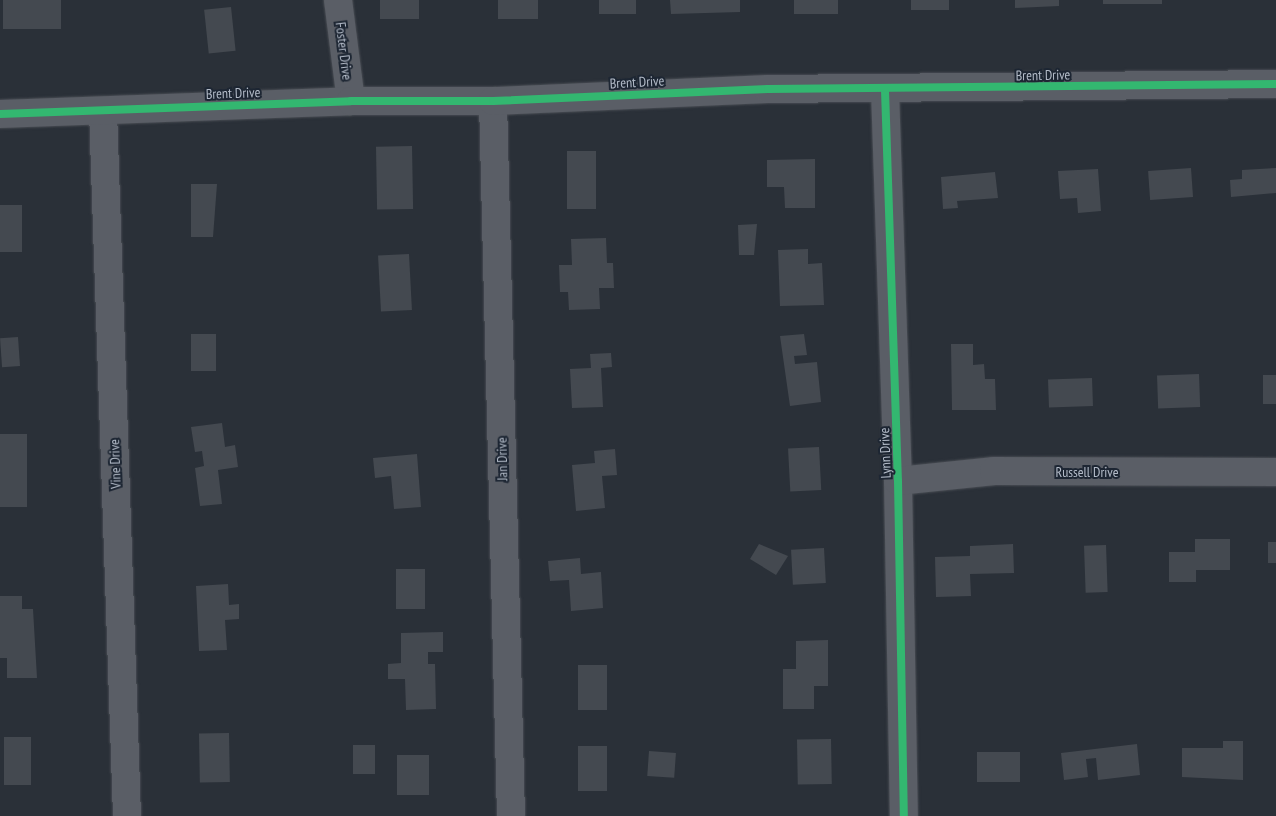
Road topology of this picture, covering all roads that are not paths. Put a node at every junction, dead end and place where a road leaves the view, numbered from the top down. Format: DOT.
graph roads {
  1 [pos="338,0"];
  2 [pos="1276,84"];
  3 [pos="885,90"];
  4 [pos="351,101"];
  5 [pos="492,101"];
  6 [pos="103,111"];
  7 [pos="0,114"];
  8 [pos="1276,472"];
  9 [pos="898,481"];
  10 [pos="127,816"];
  11 [pos="511,816"];
  12 [pos="904,816"];
  1 -- 4 [label="street, Foster Drive"];
  2 -- 3 [label="street, Brent Drive"];
  3 -- 5 [label="street, Brent Drive"];
  3 -- 9 [label="street, Lynn Drive"];
  4 -- 5 [label="street, Brent Drive"];
  4 -- 6 [label="street, Brent Drive"];
  5 -- 11 [label="street, Jan Drive"];
  6 -- 7 [label="street, Brent Drive"];
  6 -- 10 [label="street, Vine Drive"];
  8 -- 9 [label="street, Russell Drive"];
  9 -- 12 [label="street, Lynn Drive"];
}
